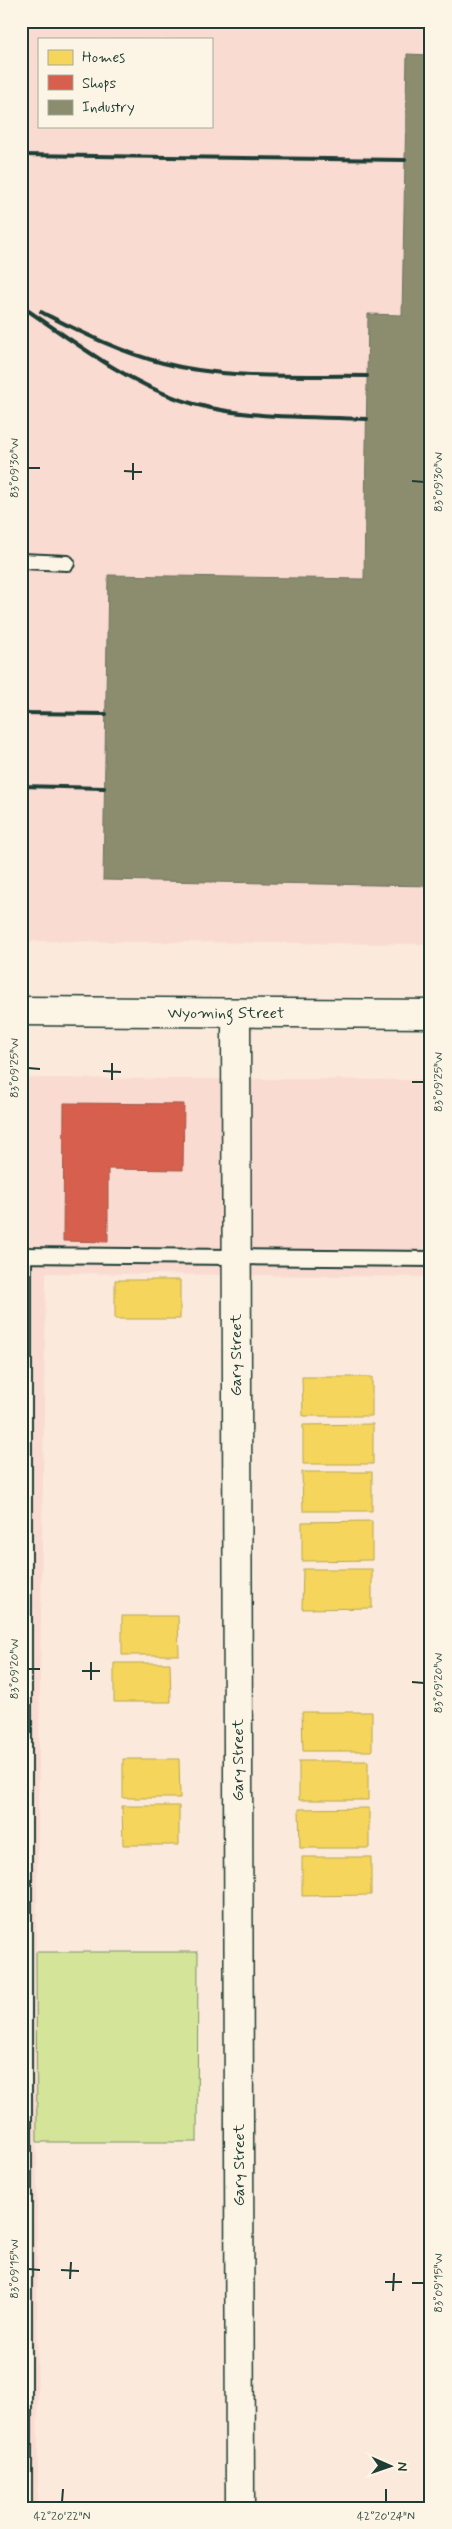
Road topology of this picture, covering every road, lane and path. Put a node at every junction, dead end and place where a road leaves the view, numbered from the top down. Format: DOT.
graph roads {
  1 [pos="21,560"];
  2 [pos="67,563"];
  3 [pos="21,1011"];
  4 [pos="236,1013"];
  5 [pos="431,1014"];
  6 [pos="23,1255"];
  7 [pos="236,1258"];
  8 [pos="431,1259"];
  9 [pos="24,2508"];
  10 [pos="240,2508"];
  1 -- 2 [label="lane"];
  3 -- 4 [label="street, Wyoming Street"];
  4 -- 5 [label="street, Wyoming Street"];
  4 -- 7 [label="street, Gary Street"];
  6 -- 7 [label="lane"];
  6 -- 9 [label="lane"];
  7 -- 8 [label="lane"];
  7 -- 10 [label="street, Gary Street"];
}
